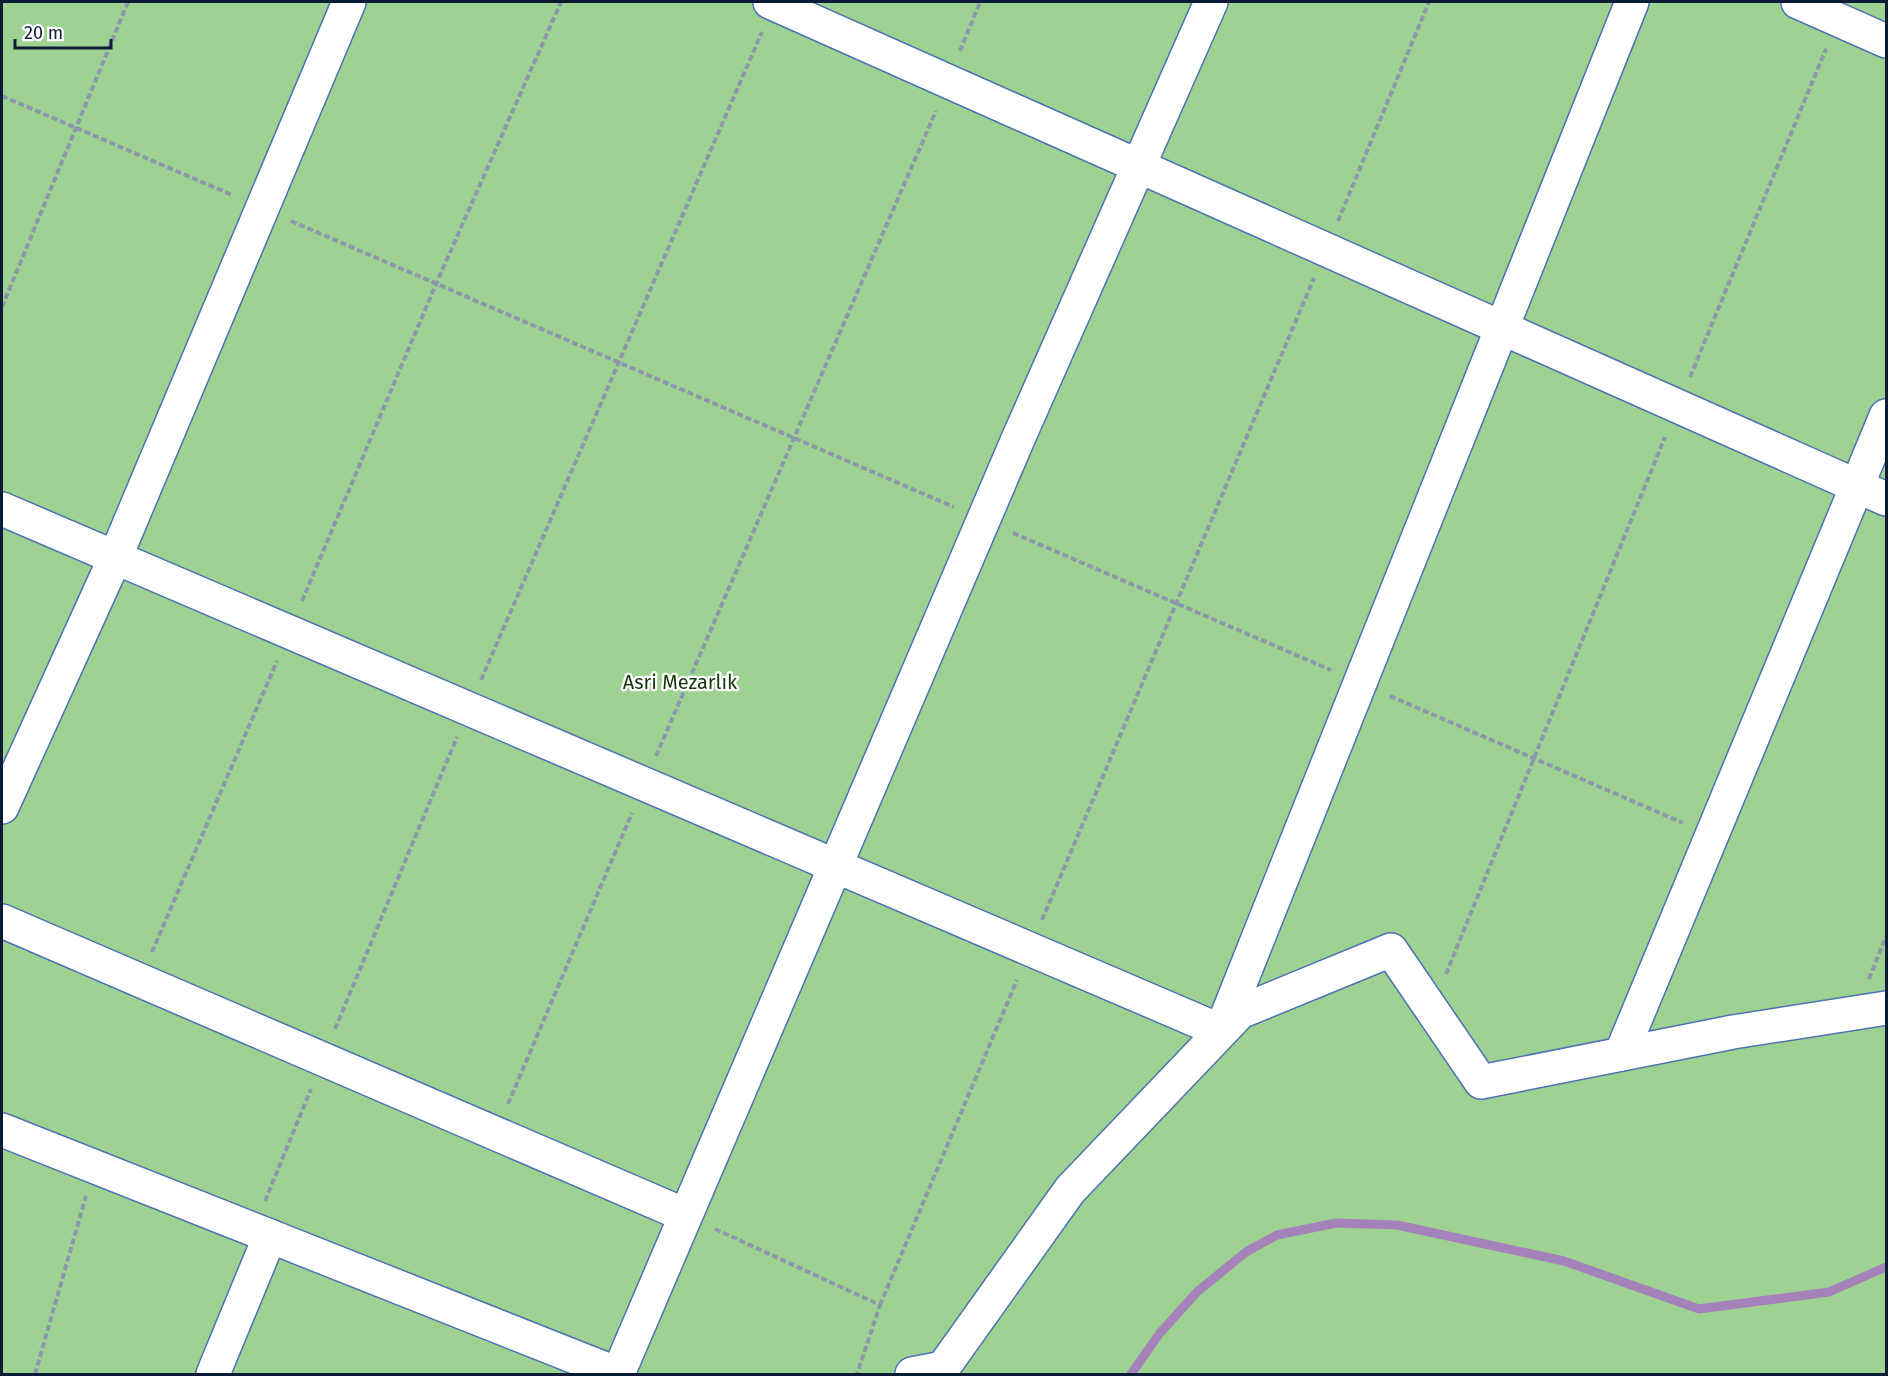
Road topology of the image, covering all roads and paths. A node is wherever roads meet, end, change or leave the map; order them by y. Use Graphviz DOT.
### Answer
graph roads {
  1 [pos="128,2"];
  2 [pos="349,2"];
  3 [pos="561,2"];
  4 [pos="773,2"];
  5 [pos="980,2"];
  6 [pos="1211,2"];
  7 [pos="1429,2"];
  8 [pos="1632,2"];
  9 [pos="1798,2"];
  10 [pos="1838,20"];
  11 [pos="1887,41"];
  12 [pos="949,80"];
  13 [pos="2,96"];
  14 [pos="74,127"];
  15 [pos="1139,164"];
  16 [pos="262,208"];
  17 [pos="1327,248"];
  18 [pos="436,284"];
  19 [pos="2,307"];
  20 [pos="1502,327"];
  21 [pos="618,362"];
  22 [pos="1678,405"];
  23 [pos="1887,416"];
  24 [pos="796,439"];
  25 [pos="1857,485"];
  26 [pos="1887,499"];
  27 [pos="2,509"];
  28 [pos="983,520"];
  29 [pos="115,558"];
  30 [pos="1174,603"];
  31 [pos="289,632"];
  32 [pos="1360,683"];
  33 [pos="469,709"];
  34 [pos="1533,757"];
  35 [pos="644,784"];
  36 [pos="2,807"];
  37 [pos="1712,835"];
  38 [pos="835,866"];
  39 [pos="2,921"];
  40 [pos="1030,949"];
  41 [pos="139,981"];
  42 [pos="1887,1008"];
  43 [pos="1432,1010"];
  44 [pos="1221,1031"];
  45 [pos="1621,1054"];
  46 [pos="323,1059"];
  47 [pos="2,1130"];
  48 [pos="495,1133"];
  49 [pos="95,1167"];
  50 [pos="686,1215"];
  51 [pos="262,1233"];
  52 [pos="880,1305"];
  53 [pos="35,1374"];
  54 [pos="213,1374"];
  55 [pos="621,1374"];
  56 [pos="857,1374"];
  57 [pos="912,1374"];
  1 -- 14 [label="path"];
  2 -- 16 [label="street"];
  3 -- 18 [label="path"];
  4 -- 12 [label="street"];
  4 -- 21 [label="path"];
  5 -- 12 [label="path"];
  6 -- 15 [label="street"];
  7 -- 17 [label="path"];
  8 -- 20 [label="street"];
  9 -- 10 [label="street"];
  10 -- 11 [label="street"];
  10 -- 22 [label="path"];
  12 -- 15 [label="street"];
  12 -- 24 [label="path"];
  13 -- 14 [label="path"];
  14 -- 16 [label="path"];
  14 -- 19 [label="path"];
  15 -- 17 [label="street"];
  15 -- 28 [label="street"];
  16 -- 18 [label="path"];
  16 -- 29 [label="street"];
  17 -- 20 [label="street"];
  17 -- 30 [label="path"];
  18 -- 21 [label="path"];
  18 -- 31 [label="path"];
  20 -- 22 [label="street"];
  20 -- 32 [label="street"];
  21 -- 24 [label="path"];
  21 -- 33 [label="path"];
  22 -- 25 [label="street"];
  22 -- 34 [label="path"];
  23 -- 25 [label="street"];
  24 -- 28 [label="path"];
  24 -- 35 [label="path"];
  25 -- 26 [label="street"];
  25 -- 37 [label="street"];
  27 -- 29 [label="street"];
  28 -- 30 [label="path"];
  28 -- 38 [label="street"];
  29 -- 31 [label="street"];
  29 -- 36 [label="street"];
  30 -- 32 [label="path"];
  30 -- 40 [label="path"];
  31 -- 33 [label="street"];
  31 -- 41 [label="path"];
  32 -- 34 [label="path"];
  32 -- 44 [label="street"];
  33 -- 35 [label="street"];
  33 -- 46 [label="path"];
  34 -- 37 [label="path"];
  34 -- 43 [label="path"];
  35 -- 38 [label="street"];
  35 -- 48 [label="path"];
  37 -- 45 [label="street"];
  38 -- 40 [label="street"];
  38 -- 50 [label="street"];
  39 -- 41 [label="street"];
  40 -- 44 [label="street"];
  40 -- 52 [label="path"];
  41 -- 46 [label="street"];
  42 -- 45 [label="street"];
  43 -- 44 [label="street"];
  43 -- 45 [label="street"];
  44 -- 57 [label="street"];
  46 -- 48 [label="street"];
  46 -- 51 [label="path"];
  47 -- 49 [label="street"];
  48 -- 50 [label="street"];
  49 -- 51 [label="street"];
  49 -- 53 [label="path"];
  50 -- 52 [label="path"];
  50 -- 55 [label="street"];
  51 -- 54 [label="street"];
  51 -- 55 [label="street"];
  52 -- 56 [label="path"];
}
